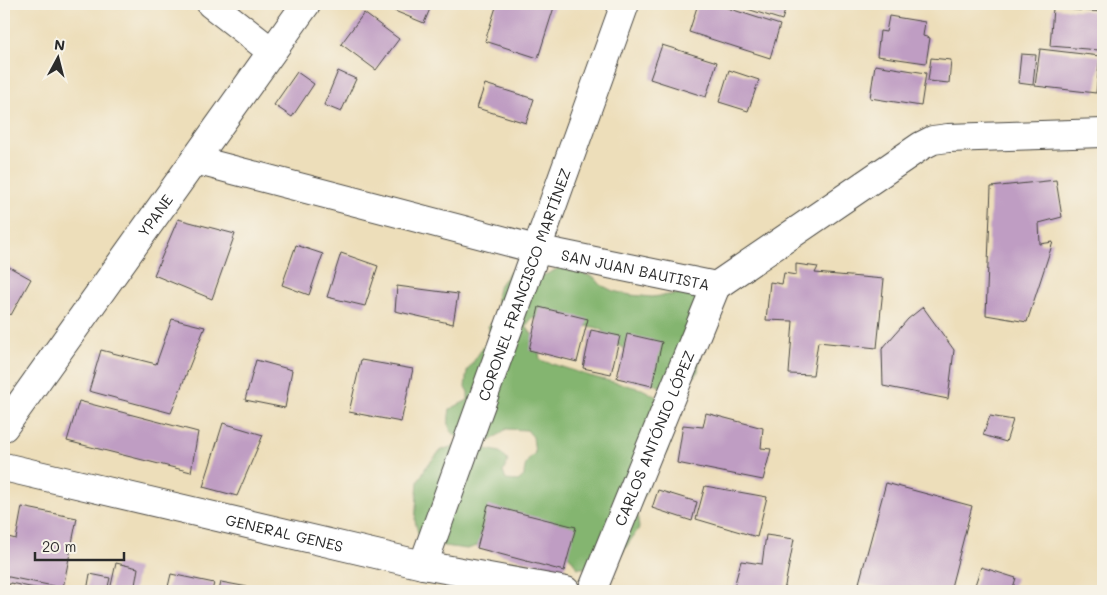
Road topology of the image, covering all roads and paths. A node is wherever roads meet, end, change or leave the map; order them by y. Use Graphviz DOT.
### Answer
graph roads {
  1 [pos="211,4"];
  2 [pos="306,4"];
  3 [pos="625,4"];
  4 [pos="271,51"];
  5 [pos="1103,133"];
  6 [pos="195,160"];
  7 [pos="536,249"];
  8 [pos="716,286"];
  9 [pos="4,427"];
  10 [pos="4,467"];
  11 [pos="423,565"];
  12 [pos="566,591"];
  13 [pos="592,591"];
  1 -- 4 [label="street"];
  2 -- 4 [label="street, YPANE"];
  3 -- 7 [label="street, CORONEL FRANCISCO MARTÍNEZ"];
  4 -- 6 [label="street, YPANE"];
  5 -- 8 [label="street, SAN JUAN BAUTISTA"];
  6 -- 7 [label="street, SAN JUAN BAUTISTA"];
  6 -- 9 [label="street, YPANE"];
  7 -- 8 [label="street, SAN JUAN BAUTISTA"];
  7 -- 11 [label="street, CORONEL FRANCISCO MARTÍNEZ"];
  8 -- 13 [label="street, CARLOS ANTÓNIO LÓPEZ"];
  10 -- 11 [label="street, GENERAL GENES"];
  11 -- 12 [label="street, GENERAL GENES"];
}
